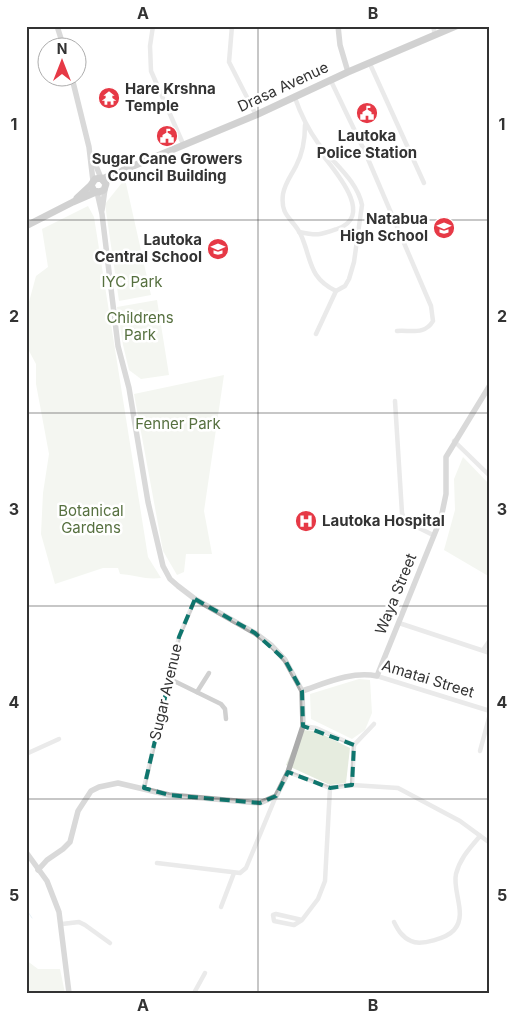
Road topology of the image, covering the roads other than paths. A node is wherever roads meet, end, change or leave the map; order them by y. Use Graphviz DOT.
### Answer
graph roads {
  1 [pos="57,26"];
  2 [pos="153,26"];
  3 [pos="232,26"];
  4 [pos="338,26"];
  5 [pos="433,26"];
  6 [pos="456,26"];
  7 [pos="435,35"];
  8 [pos="61,38"];
  9 [pos="370,64"];
  10 [pos="348,72"];
  11 [pos="332,81"];
  12 [pos="74,88"];
  13 [pos="295,98"];
  14 [pos="256,116"];
  15 [pos="305,124"];
  16 [pos="319,145"];
  17 [pos="89,146"];
  18 [pos="184,146"];
  19 [pos="121,172"];
  20 [pos="102,178"];
  21 [pos="424,182"];
  22 [pos="92,183"];
  23 [pos="105,188"];
  24 [pos="96,192"];
  25 [pos="73,202"];
  26 [pos="102,214"];
  27 [pos="26,226"];
  28 [pos="300,232"];
  29 [pos="336,291"];
  30 [pos="397,332"];
  31 [pos="316,334"];
  32 [pos="490,386"];
  33 [pos="395,401"];
  34 [pos="454,441"];
  35 [pos="490,476"];
  36 [pos="433,535"];
  37 [pos="195,599"];
  38 [pos="399,623"];
  39 [pos="490,640"];
  40 [pos="483,650"];
  41 [pos="490,653"];
  42 [pos="209,673"];
  43 [pos="377,676"];
  44 [pos="168,678"];
  45 [pos="302,691"];
  46 [pos="197,692"];
  47 [pos="490,712"];
  48 [pos="226,719"];
  49 [pos="374,724"];
  50 [pos="303,726"];
  51 [pos="59,739"];
  52 [pos="354,745"];
  53 [pos="480,751"];
  54 [pos="26,754"];
  55 [pos="288,772"];
  56 [pos="352,786"];
  57 [pos="144,788"];
  58 [pos="330,788"];
  59 [pos="276,796"];
  60 [pos="480,836"];
  61 [pos="490,843"];
  62 [pos="26,852"];
  63 [pos="157,864"];
  64 [pos="38,870"];
  65 [pos="234,873"];
  66 [pos="221,907"];
  67 [pos="302,920"];
  68 [pos="394,922"];
  69 [pos="62,924"];
  70 [pos="110,944"];
  71 [pos="205,973"];
  72 [pos="69,993"];
  73 [pos="194,993"];
  1 -- 8 [label="main road"];
  2 -- 18 [label="street"];
  3 -- 14 [label="street"];
  4 -- 10 [label="main road"];
  5 -- 7 [label="street"];
  6 -- 7 [label="highway, Drasa Avenue"];
  7 -- 9 [label="highway, Drasa Avenue"];
  9 -- 10 [label="highway, Drasa Avenue"];
  9 -- 21 [label="street"];
  10 -- 11 [label="highway, Drasa Avenue"];
  11 -- 13 [label="highway, Drasa Avenue"];
  11 -- 30 [label="street"];
  12 -- 17 [label="main road"];
  13 -- 14 [label="highway, Drasa Avenue"];
  13 -- 15 [label="street"];
  14 -- 18 [label="highway, Drasa Avenue"];
  15 -- 16 [label="street"];
  15 -- 28 [label="street"];
  16 -- 28 [label="street"];
  16 -- 29 [label="street"];
  17 -- 20 [label="main road"];
  17 -- 22 [label="main road"];
  18 -- 19 [label="highway, Drasa Avenue"];
  19 -- 20 [label="highway, Drasa Avenue"];
  19 -- 23 [label="highway, Drasa Avenue"];
  20 -- 22 [label="highway"];
  20 -- 23 [label="highway"];
  22 -- 24 [label="highway"];
  22 -- 25 [label="highway"];
  23 -- 24 [label="highway"];
  23 -- 26 [label="main road"];
  24 -- 25 [label="highway"];
  24 -- 26 [label="main road"];
  25 -- 27 [label="highway"];
  26 -- 37 [label="main road"];
  28 -- 29 [label="street"];
  29 -- 31 [label="street"];
  32 -- 34 [label="main road, Waya Street"];
  33 -- 36 [label="street"];
  34 -- 35 [label="street"];
  34 -- 36 [label="main road, Waya Street"];
  36 -- 38 [label="main road, Waya Street"];
  37 -- 44 [label="street, Sugar Avenue"];
  37 -- 45 [label="main road"];
  38 -- 40 [label="street"];
  38 -- 43 [label="main road, Waya Street"];
  39 -- 40 [label="street"];
  40 -- 41 [label="street"];
  42 -- 46 [label="street"];
  43 -- 45 [label="main road, Amatai Street"];
  43 -- 47 [label="street, Amatai Street"];
  44 -- 46 [label="street"];
  44 -- 57 [label="street, Sugar Avenue"];
  45 -- 50 [label="main road"];
  46 -- 48 [label="street"];
  47 -- 53 [label="street"];
  49 -- 52 [label="street"];
  50 -- 52 [label="street"];
  50 -- 55 [label="main road"];
  51 -- 54 [label="street"];
  52 -- 56 [label="street"];
  55 -- 58 [label="street"];
  55 -- 59 [label="main road"];
  56 -- 58 [label="street"];
  56 -- 60 [label="street"];
  57 -- 59 [label="main road"];
  57 -- 64 [label="main road"];
  58 -- 67 [label="street"];
  59 -- 65 [label="street"];
  60 -- 61 [label="street"];
  60 -- 68 [label="street"];
  62 -- 64 [label="main road"];
  63 -- 65 [label="street"];
  64 -- 69 [label="main road"];
  65 -- 66 [label="street"];
  67 -- 67 [label="street"];
  69 -- 70 [label="street"];
  69 -- 72 [label="main road"];
  71 -- 73 [label="street"];
}
